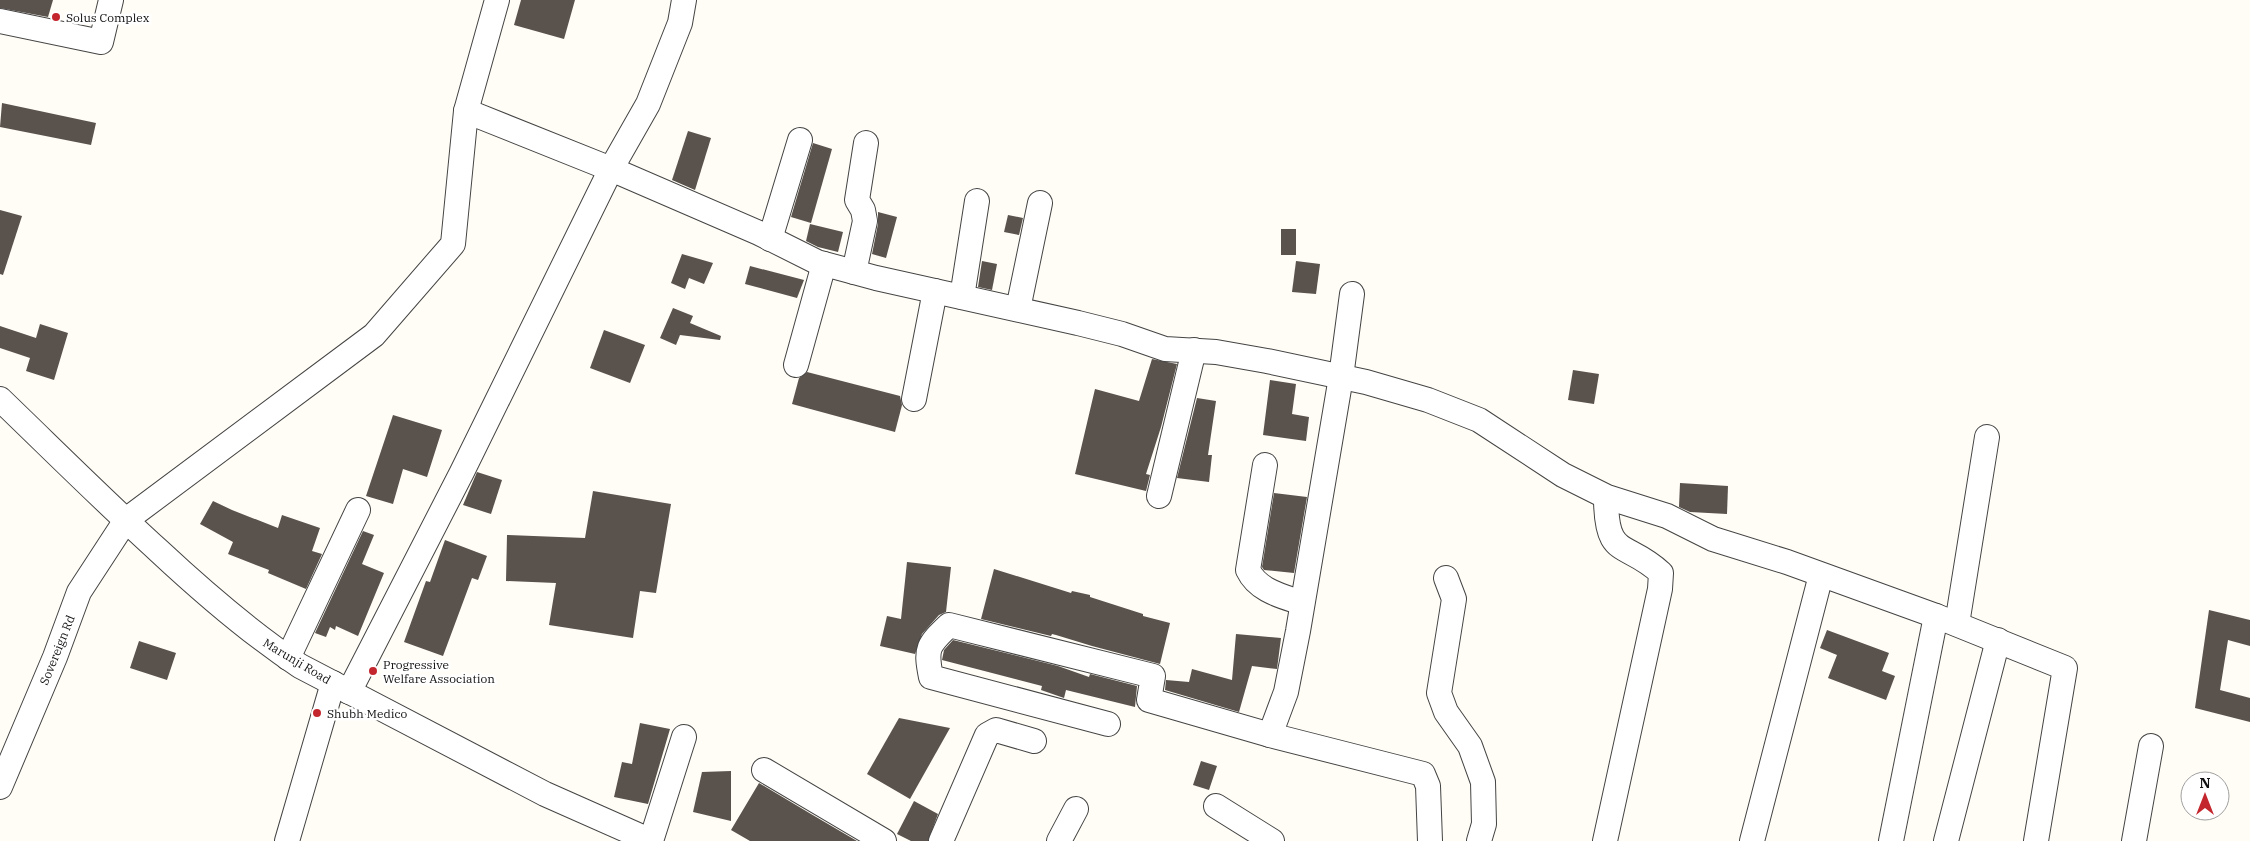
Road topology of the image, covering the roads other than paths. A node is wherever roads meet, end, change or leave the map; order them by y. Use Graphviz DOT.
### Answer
graph roads {
  1 [pos="111,0"];
  2 [pos="497,0"];
  3 [pos="684,0"];
  4 [pos="0,21"];
  5 [pos="466,112"];
  6 [pos="800,140"];
  7 [pos="866,142"];
  8 [pos="610,169"];
  9 [pos="977,201"];
  10 [pos="1040,203"];
  11 [pos="770,239"];
  12 [pos="824,264"];
  13 [pos="854,272"];
  14 [pos="935,291"];
  15 [pos="1352,294"];
  16 [pos="962,297"];
  17 [pos="1018,309"];
  18 [pos="1194,350"];
  19 [pos="796,365"];
  20 [pos="1341,377"];
  21 [pos="0,399"];
  22 [pos="914,400"];
  23 [pos="1987,437"];
  24 [pos="1265,464"];
  25 [pos="1159,496"];
  26 [pos="1606,497"];
  27 [pos="358,510"];
  28 [pos="126,520"];
  29 [pos="1821,574"];
  30 [pos="1446,578"];
  31 [pos="1302,603"];
  32 [pos="1947,620"];
  33 [pos="1998,640"];
  34 [pos="288,658"];
  35 [pos="341,687"];
  36 [pos="1108,724"];
  37 [pos="1270,735"];
  38 [pos="684,737"];
  39 [pos="1034,741"];
  40 [pos="2151,746"];
  41 [pos="764,770"];
  42 [pos="0,787"];
  43 [pos="1216,806"];
  44 [pos="1076,809"];
  45 [pos="287,841"];
  46 [pos="651,841"];
  47 [pos="884,841"];
  48 [pos="941,841"];
  49 [pos="1059,841"];
  50 [pos="1272,841"];
  51 [pos="1430,841"];
  52 [pos="1479,841"];
  53 [pos="1604,841"];
  54 [pos="1752,841"];
  55 [pos="1891,841"];
  56 [pos="1946,841"];
  57 [pos="2036,841"];
  58 [pos="2134,841"];
  1 -- 4 [label="street"];
  2 -- 5 [label="street"];
  3 -- 8 [label="street"];
  5 -- 8 [label="street"];
  5 -- 28 [label="street"];
  6 -- 11 [label="street"];
  7 -- 13 [label="street"];
  8 -- 11 [label="street"];
  8 -- 35 [label="street"];
  9 -- 16 [label="street"];
  10 -- 17 [label="street"];
  11 -- 12 [label="street"];
  12 -- 13 [label="street"];
  12 -- 19 [label="street"];
  13 -- 14 [label="street"];
  14 -- 16 [label="street"];
  14 -- 22 [label="street"];
  15 -- 20 [label="street"];
  16 -- 17 [label="street"];
  17 -- 18 [label="street"];
  18 -- 20 [label="street"];
  18 -- 25 [label="street"];
  20 -- 26 [label="street"];
  20 -- 31 [label="street"];
  21 -- 28 [label="street, Marunji Road"];
  23 -- 32 [label="street"];
  24 -- 31 [label="street"];
  26 -- 29 [label="street"];
  26 -- 53 [label="street"];
  27 -- 34 [label="street"];
  28 -- 34 [label="street, Marunji Road"];
  28 -- 42 [label="street, Sovereign Rd"];
  29 -- 32 [label="street"];
  29 -- 54 [label="street"];
  30 -- 52 [label="street"];
  31 -- 37 [label="street"];
  32 -- 33 [label="street"];
  32 -- 55 [label="street"];
  33 -- 56 [label="street"];
  33 -- 57 [label="street"];
  34 -- 35 [label="street, Marunji Road"];
  35 -- 45 [label="street"];
  35 -- 46 [label="street, Marunji Road"];
  36 -- 37 [label="street"];
  37 -- 51 [label="street"];
  38 -- 46 [label="street"];
  39 -- 48 [label="street"];
  40 -- 58 [label="street"];
  41 -- 47 [label="street"];
  43 -- 50 [label="street"];
  44 -- 49 [label="street"];
}
